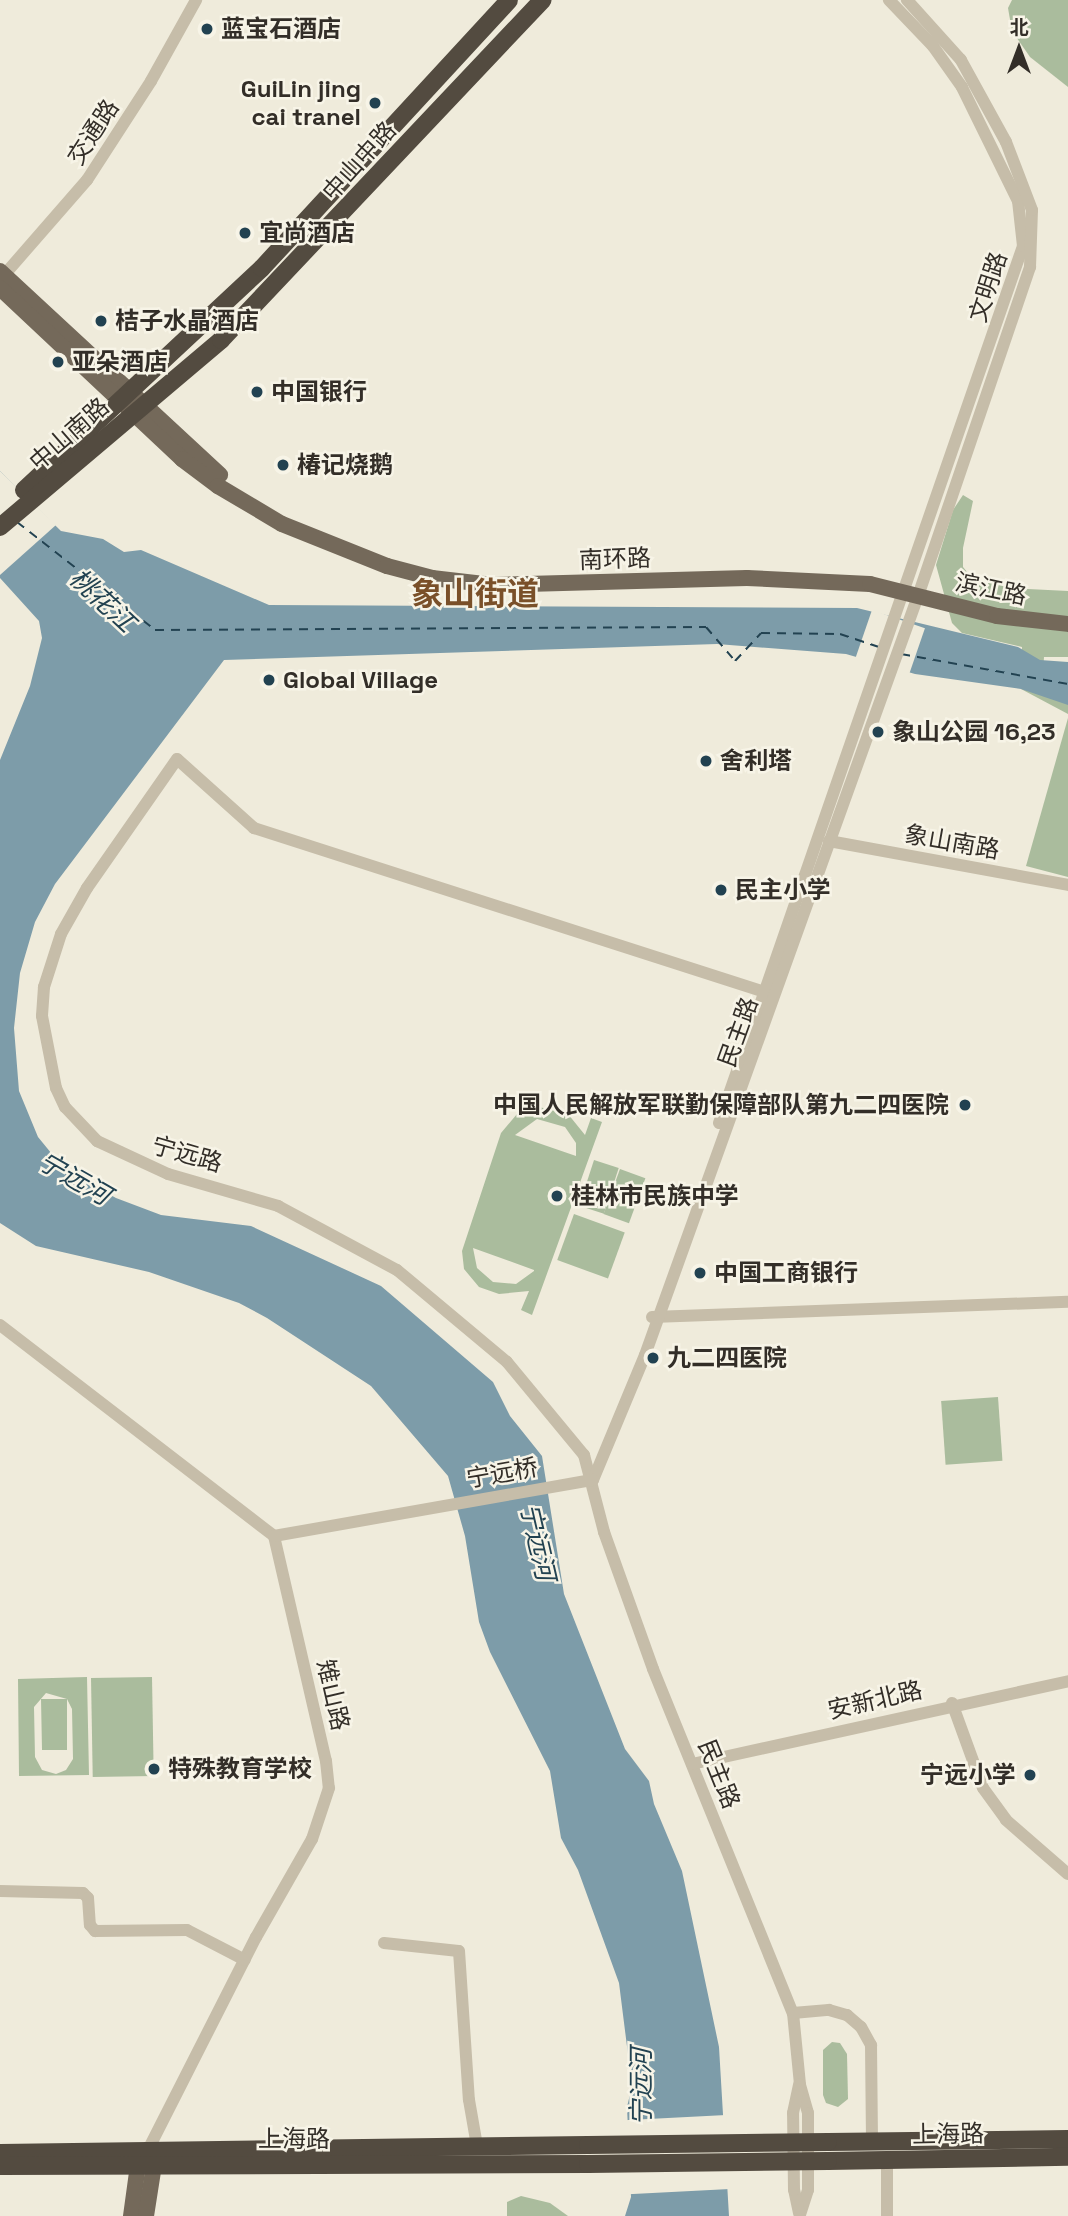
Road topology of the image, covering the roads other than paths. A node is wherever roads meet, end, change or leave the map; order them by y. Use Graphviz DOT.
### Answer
graph roads {
  1 [pos="196,0"];
  2 [pos="509,0"];
  3 [pos="542,0"];
  4 [pos="889,0"];
  5 [pos="907,0"];
  6 [pos="2,278"];
  7 [pos="124,395"];
  8 [pos="138,408"];
  9 [pos="34,489"];
  10 [pos="0,511"];
  11 [pos="0,527"];
  12 [pos="912,594"];
  13 [pos="1068,624"];
  14 [pos="884,673"];
  15 [pos="829,841"];
  16 [pos="1068,885"];
  17 [pos="765,992"];
  18 [pos="1068,1302"];
  19 [pos="655,1316"];
  20 [pos="0,1325"];
  21 [pos="593,1480"];
  22 [pos="274,1536"];
  23 [pos="1068,1681"];
  24 [pos="953,1703"];
  25 [pos="692,1764"];
  26 [pos="1068,1874"];
  27 [pos="0,1891"];
  28 [pos="384,1943"];
  29 [pos="245,1960"];
  30 [pos="793,2012"];
  31 [pos="1068,2139"];
  32 [pos="872,2142"];
  33 [pos="477,2146"];
  34 [pos="0,2154"];
  35 [pos="1068,2157"];
  36 [pos="146,2160"];
  37 [pos="887,2160"];
  38 [pos="0,2166"];
  39 [pos="131,2216"];
  40 [pos="146,2216"];
  41 [pos="800,2216"];
  42 [pos="887,2216"];
  1 -- 6 [label="street, 交通路"];
  2 -- 7 [label="highway, 中山中路"];
  3 -- 8 [label="highway, 中山中路"];
  4 -- 12 [label="street, 文明路"];
  5 -- 12 [label="street, 文明路"];
  6 -- 7 [label="main road, 南环路"];
  7 -- 8 [label="main road, 南环路"];
  7 -- 9 [label="highway, 中山南路"];
  8 -- 9 [label="highway, 中山南路"];
  8 -- 12 [label="main road, 南环路"];
  9 -- 10 [label="highway"];
  9 -- 11 [label="highway"];
  12 -- 13 [label="main road, 滨江路"];
  12 -- 14 [label="street, 文明路"];
  14 -- 15 [label="street, 民主路"];
  14 -- 17 [label="street, 民主路"];
  15 -- 16 [label="street, 象山南路"];
  15 -- 19 [label="street, 民主路"];
  17 -- 19 [label="street, 民主路"];
  17 -- 21 [label="street, 宁远路"];
  18 -- 19 [label="street"];
  19 -- 21 [label="street, 民主路"];
  20 -- 22 [label="street"];
  21 -- 22 [label="street, 宁远桥"];
  21 -- 25 [label="street, 民主路"];
  22 -- 29 [label="street, 雉山路"];
  23 -- 24 [label="street, 安新北路"];
  24 -- 25 [label="street, 安新北路"];
  24 -- 26 [label="street"];
  25 -- 30 [label="street, 民主路"];
  27 -- 29 [label="street"];
  28 -- 33 [label="street"];
  29 -- 36 [label="street, 雉山路"];
  30 -- 32 [label="street"];
  30 -- 41 [label="street, 民主路"];
  31 -- 32 [label="highway, 上海路"];
  32 -- 33 [label="highway, 上海路, bridge"];
  33 -- 36 [label="highway, 上海路"];
  34 -- 36 [label="highway, 上海路"];
  35 -- 37 [label="highway, 上海路"];
  36 -- 37 [label="highway, 上海路, bridge"];
  36 -- 38 [label="highway, 上海路"];
  36 -- 39 [label="main road"];
  36 -- 40 [label="main road"];
  37 -- 42 [label="street"];
}
